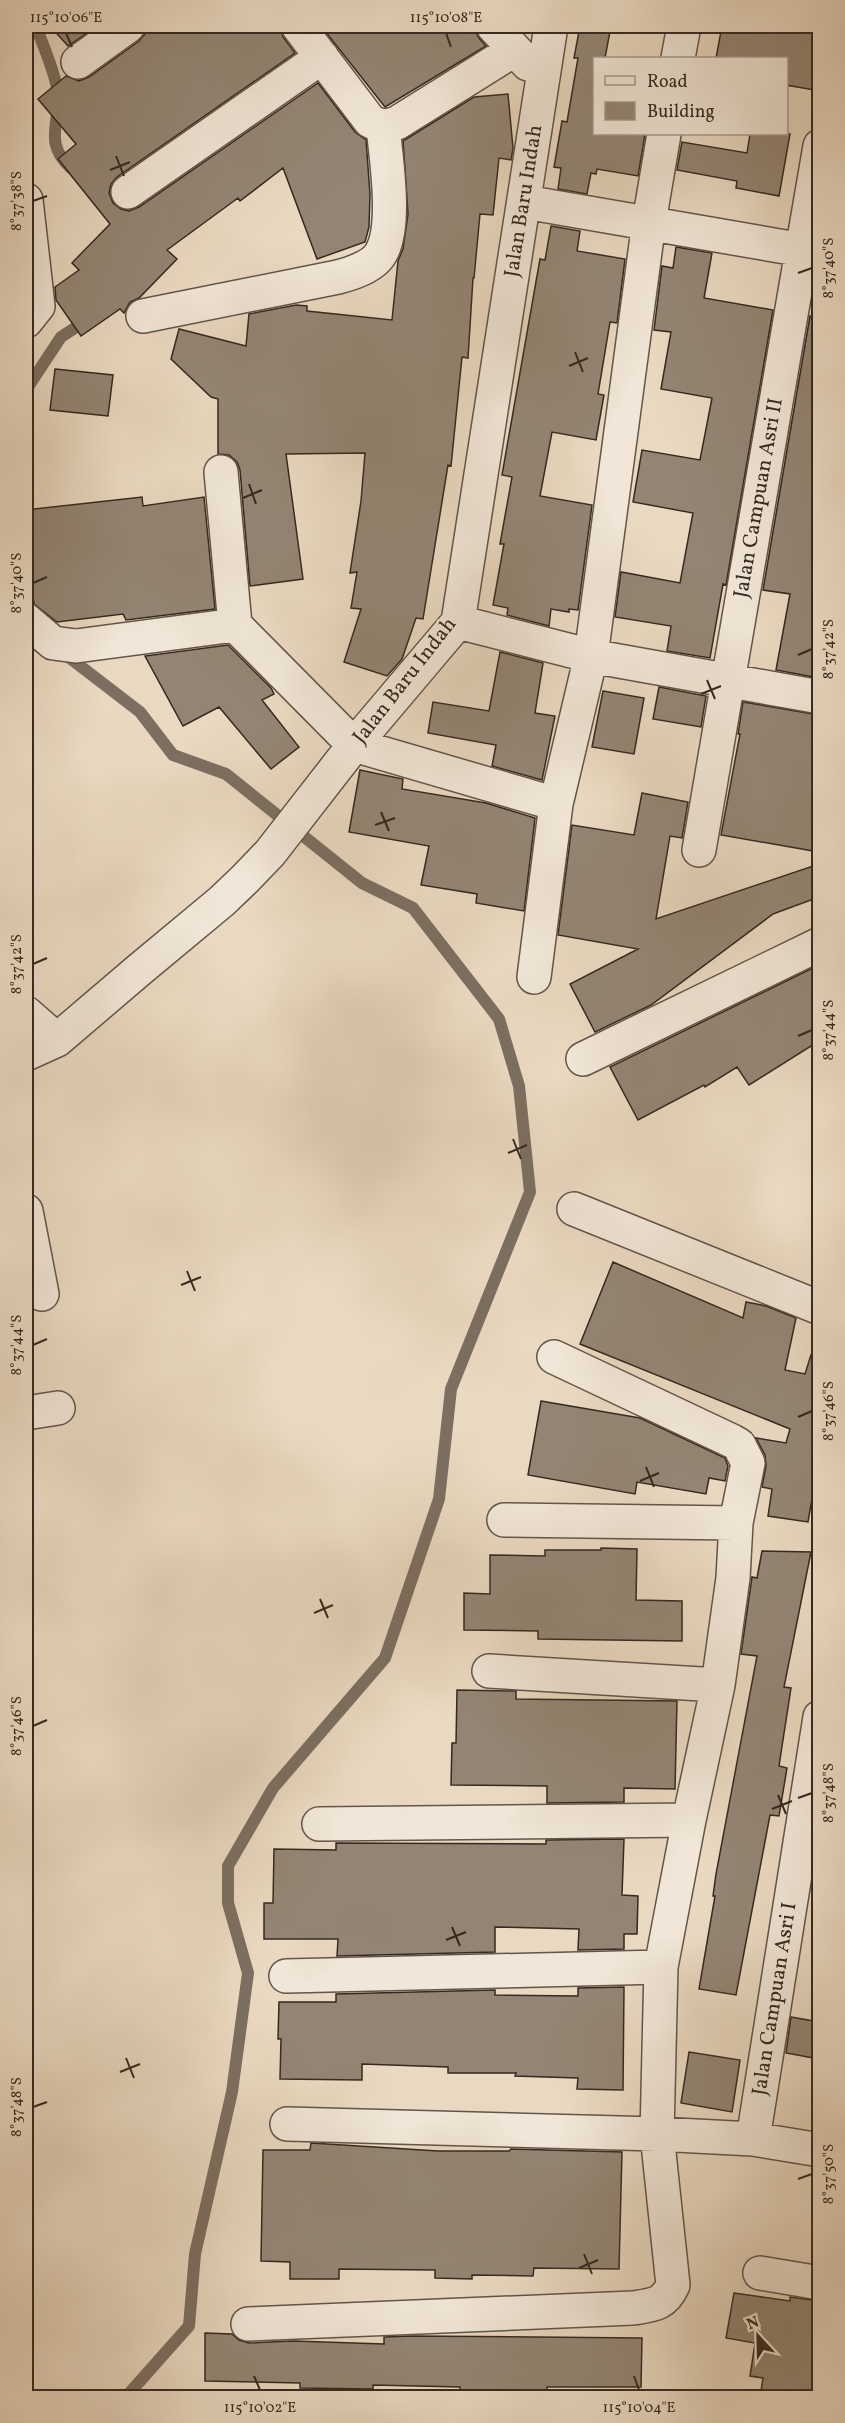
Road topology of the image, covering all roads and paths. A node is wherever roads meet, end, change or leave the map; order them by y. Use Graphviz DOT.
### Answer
graph roads {
  1 [pos="128,26"];
  2 [pos="298,26"];
  3 [pos="493,26"];
  4 [pos="551,26"];
  5 [pos="684,26"];
  6 [pos="513,50"];
  7 [pos="322,57"];
  8 [pos="678,57"];
  9 [pos="78,62"];
  10 [pos="543,78"];
  11 [pos="383,127"];
  12 [pos="664,135"];
  13 [pos="819,146"];
  14 [pos="128,192"];
  15 [pos="26,200"];
  16 [pos="525,202"];
  17 [pos="648,222"];
  18 [pos="811,252"];
  19 [pos="143,316"];
  20 [pos="26,321"];
  21 [pos="221,472"];
  22 [pos="26,620"];
  23 [pos="458,622"];
  24 [pos="235,625"];
  25 [pos="591,656"];
  26 [pos="728,679"];
  27 [pos="819,698"];
  28 [pos="354,745"];
  29 [pos="556,804"];
  30 [pos="699,850"];
  31 [pos="819,944"];
  32 [pos="534,977"];
  33 [pos="26,1013"];
  34 [pos="57,1040"];
  35 [pos="26,1054"];
  36 [pos="583,1059"];
  37 [pos="574,1209"];
  38 [pos="26,1211"];
  39 [pos="42,1294"];
  40 [pos="819,1308"];
  41 [pos="554,1357"];
  42 [pos="58,1408"];
  43 [pos="26,1413"];
  44 [pos="504,1520"];
  45 [pos="736,1523"];
  46 [pos="489,1671"];
  47 [pos="718,1685"];
  48 [pos="819,1717"];
  49 [pos="689,1820"];
  50 [pos="319,1824"];
  51 [pos="661,1967"];
  52 [pos="286,1976"];
  53 [pos="287,2124"];
  54 [pos="657,2134"];
  55 [pos="753,2139"];
  56 [pos="819,2150"];
  57 [pos="760,2273"];
  58 [pos="819,2283"];
  59 [pos="248,2324"];
  1 -- 9 [label="street"];
  2 -- 7 [label="street"];
  3 -- 6 [label="street"];
  4 -- 10 [label="street, Jalan Baru Indah"];
  5 -- 8 [label="street"];
  6 -- 10 [label="street"];
  6 -- 11 [label="street"];
  7 -- 11 [label="street"];
  7 -- 14 [label="street"];
  10 -- 16 [label="street, Jalan Baru Indah"];
  11 -- 19 [label="street"];
  12 -- 17 [label="street"];
  13 -- 18 [label="street, Jalan Campuan Asri II"];
  15 -- 20 [label="street"];
  16 -- 17 [label="street"];
  16 -- 23 [label="street, Jalan Baru Indah"];
  17 -- 18 [label="street"];
  17 -- 25 [label="street"];
  18 -- 26 [label="street, Jalan Campuan Asri II"];
  21 -- 24 [label="street"];
  22 -- 24 [label="street"];
  23 -- 25 [label="street"];
  23 -- 28 [label="street, Jalan Baru Indah"];
  24 -- 28 [label="street"];
  25 -- 26 [label="street"];
  25 -- 29 [label="street"];
  26 -- 27 [label="street"];
  26 -- 30 [label="street, Jalan Campuan Asri II"];
  28 -- 29 [label="street"];
  28 -- 34 [label="street, Jalan Baru Indah"];
  29 -- 32 [label="street"];
  31 -- 36 [label="street"];
  33 -- 34 [label="street"];
  34 -- 35 [label="street, Jalan Baru Indah"];
  37 -- 40 [label="street"];
  38 -- 39 [label="street"];
  41 -- 45 [label="street"];
  42 -- 43 [label="street"];
  44 -- 45 [label="street"];
  45 -- 47 [label="street"];
  46 -- 47 [label="street"];
  47 -- 49 [label="street"];
  48 -- 55 [label="street, Jalan Campuan Asri I"];
  49 -- 50 [label="street"];
  49 -- 51 [label="street"];
  51 -- 52 [label="street"];
  51 -- 54 [label="street"];
  53 -- 54 [label="street"];
  54 -- 55 [label="street"];
  54 -- 59 [label="street"];
  55 -- 56 [label="street"];
  57 -- 58 [label="street"];
}
